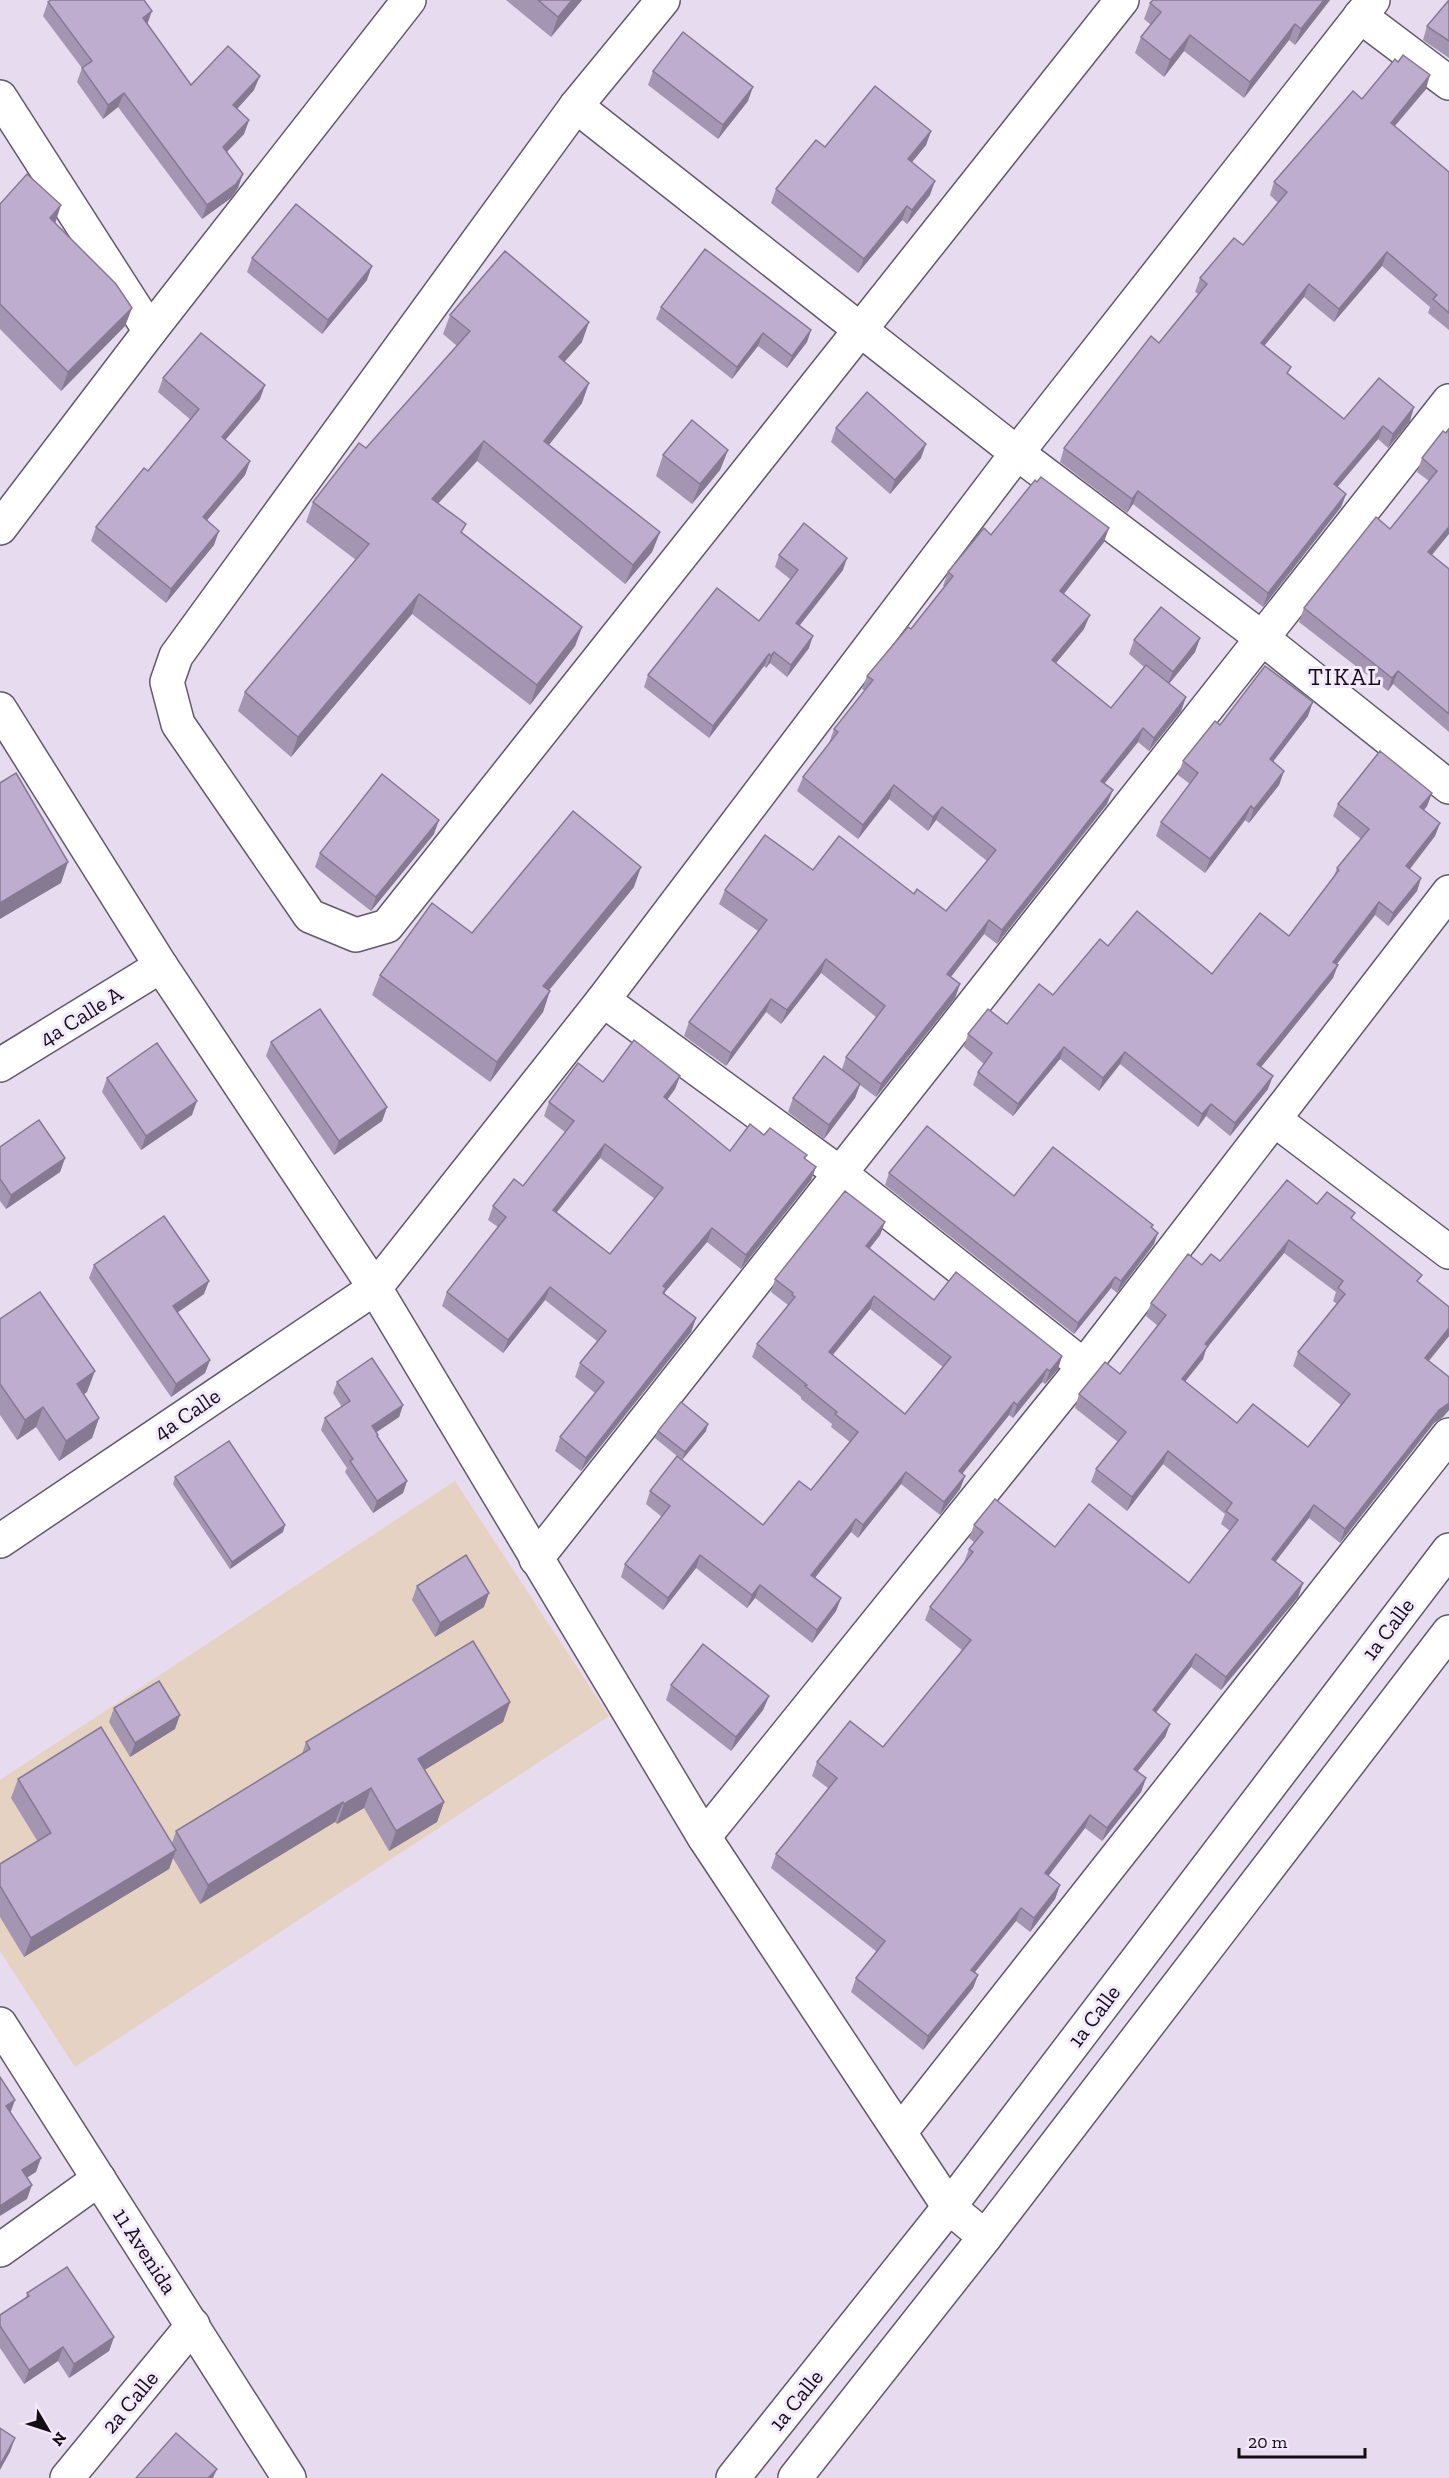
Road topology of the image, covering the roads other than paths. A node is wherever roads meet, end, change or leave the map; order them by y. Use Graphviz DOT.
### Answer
graph roads {
  1 [pos="409,0"];
  2 [pos="663,0"];
  3 [pos="1122,0"];
  4 [pos="1366,8"];
  5 [pos="1449,82"];
  6 [pos="0,97"];
  7 [pos="576,106"];
  8 [pos="150,331"];
  9 [pos="860,331"];
  10 [pos="1449,401"];
  11 [pos="1017,453"];
  12 [pos="0,528"];
  13 [pos="1262,638"];
  14 [pos="0,710"];
  15 [pos="1449,787"];
  16 [pos="1449,892"];
  17 [pos="161,966"];
  18 [pos="603,999"];
  19 [pos="0,1065"];
  20 [pos="1275,1120"];
  21 [pos="841,1174"];
  22 [pos="1449,1252"];
  23 [pos="375,1288"];
  24 [pos="1084,1366"];
  25 [pos="1449,1435"];
  26 [pos="0,1541"];
  27 [pos="1449,1550"];
  28 [pos="536,1559"];
  29 [pos="1449,1632"];
  30 [pos="704,1837"];
  31 [pos="0,2024"];
  32 [pos="901,2132"];
  33 [pos="99,2179"];
  34 [pos="949,2207"];
  35 [pos="985,2237"];
  36 [pos="0,2250"];
  37 [pos="193,2325"];
  38 [pos="67,2478"];
  39 [pos="289,2478"];
  40 [pos="733,2478"];
  41 [pos="795,2478"];
  1 -- 8 [label="street"];
  2 -- 7 [label="street"];
  3 -- 9 [label="street"];
  4 -- 5 [label="street"];
  4 -- 11 [label="street, 4a Calle"];
  6 -- 8 [label="street"];
  7 -- 9 [label="street"];
  7 -- 9 [label="street"];
  8 -- 12 [label="street"];
  9 -- 11 [label="street"];
  10 -- 13 [label="street"];
  11 -- 13 [label="street"];
  11 -- 18 [label="street, 4a Calle"];
  13 -- 15 [label="street"];
  13 -- 21 [label="street"];
  14 -- 17 [label="street"];
  16 -- 20 [label="street"];
  17 -- 19 [label="street, 4a Calle A"];
  17 -- 23 [label="street"];
  18 -- 21 [label="street"];
  18 -- 23 [label="street, 4a Calle"];
  20 -- 22 [label="street"];
  20 -- 24 [label="street"];
  21 -- 24 [label="street"];
  21 -- 28 [label="street"];
  23 -- 26 [label="street, 4a Calle"];
  23 -- 28 [label="street"];
  24 -- 30 [label="street"];
  25 -- 32 [label="street"];
  27 -- 34 [label="street, 1a Calle"];
  28 -- 30 [label="street"];
  29 -- 35 [label="street, 1a Calle"];
  30 -- 32 [label="street"];
  31 -- 33 [label="street, 11 Avenida"];
  32 -- 34 [label="street"];
  33 -- 36 [label="street"];
  33 -- 37 [label="street, 11 Avenida"];
  34 -- 35 [label="street"];
  34 -- 40 [label="street, 1a Calle"];
  35 -- 41 [label="street, 1a Calle"];
  37 -- 38 [label="street, 2a Calle"];
  37 -- 39 [label="street, 11 Avenida"];
}
